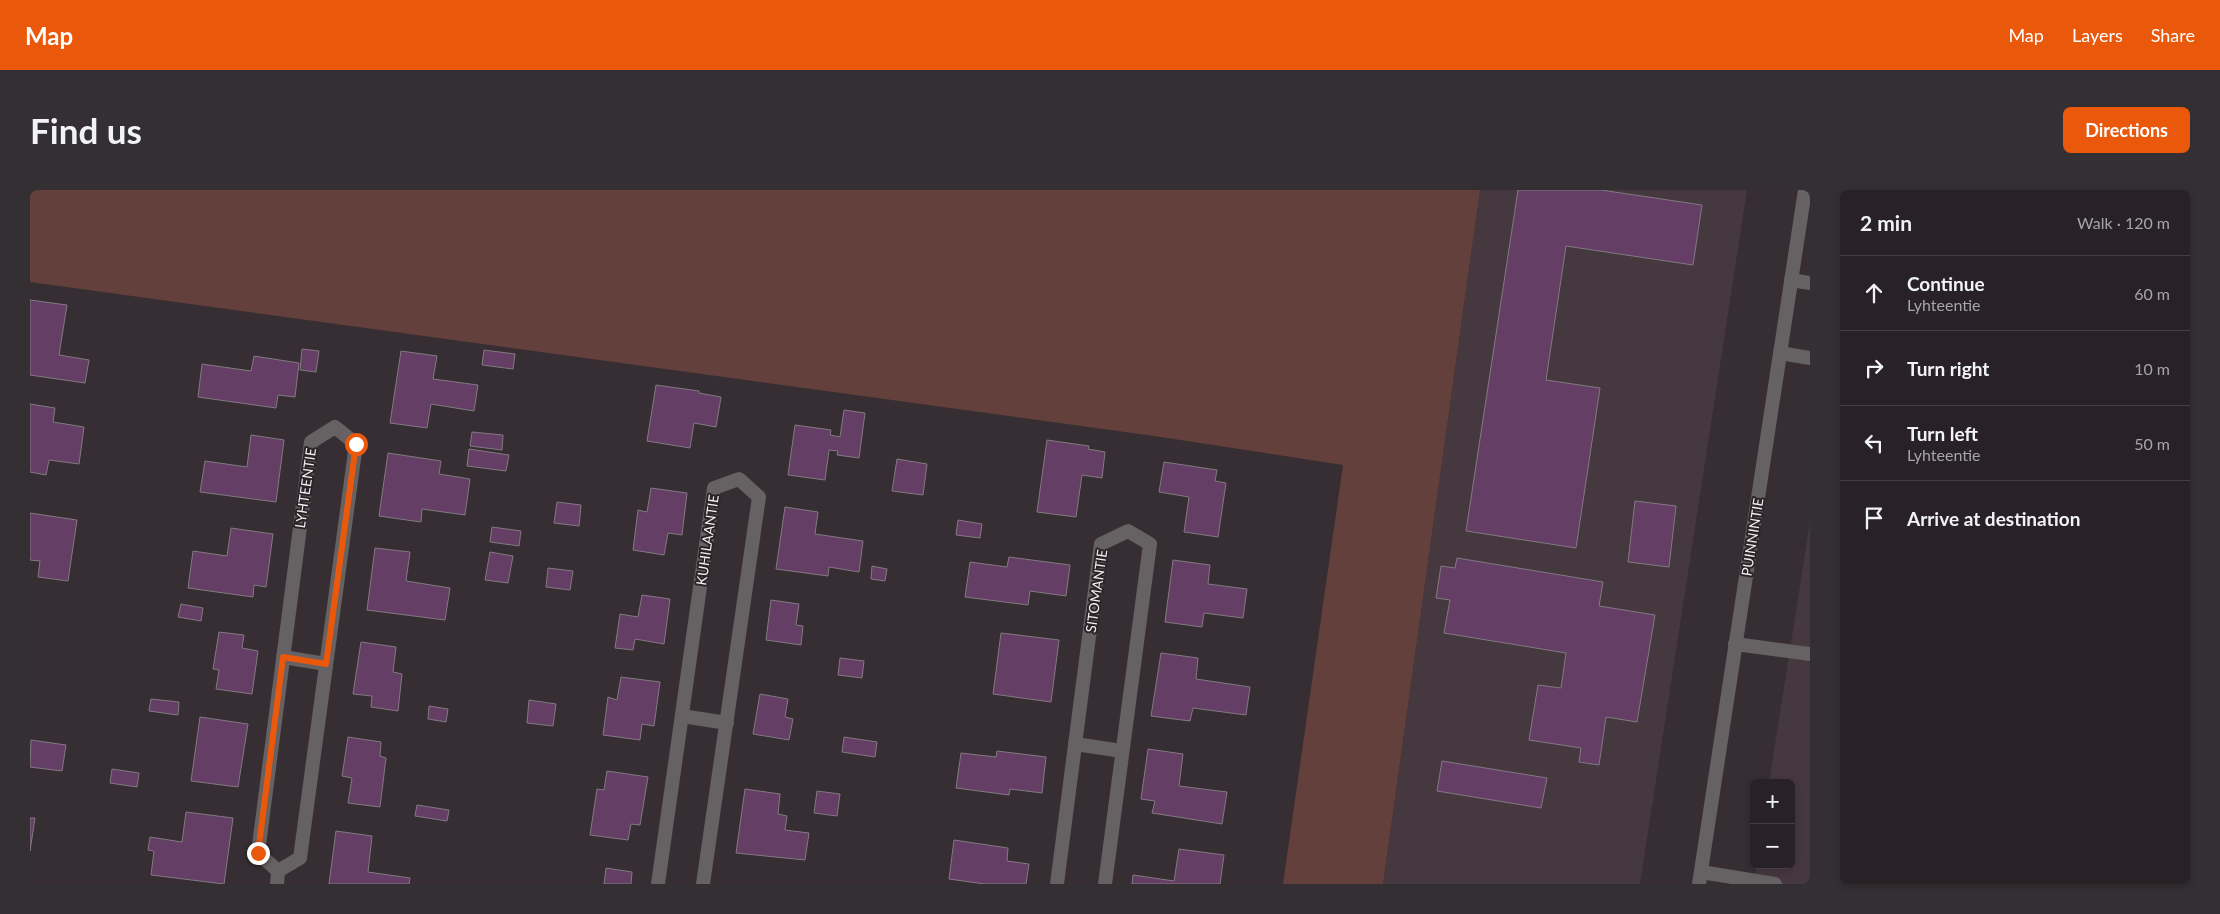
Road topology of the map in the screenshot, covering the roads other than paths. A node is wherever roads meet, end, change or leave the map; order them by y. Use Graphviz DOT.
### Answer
graph roads {
  1 [pos="1805,190"];
  2 [pos="1791,280"];
  3 [pos="1810,283"];
  4 [pos="1780,353"];
  5 [pos="1810,358"];
  6 [pos="1735,644"];
  7 [pos="1810,654"];
  8 [pos="283,657"];
  9 [pos="326,664"];
  10 [pos="682,716"];
  11 [pos="727,722"];
  12 [pos="1075,744"];
  13 [pos="1122,751"];
  14 [pos="278,878"];
  15 [pos="1700,878"];
  16 [pos="658,884"];
  17 [pos="703,884"];
  18 [pos="1057,884"];
  19 [pos="1105,884"];
  20 [pos="1776,884"];
  1 -- 2 [label="street, PUINNINTIE"];
  2 -- 3 [label="street"];
  2 -- 4 [label="street, PUINNINTIE"];
  4 -- 5 [label="street"];
  4 -- 6 [label="street, PUINNINTIE"];
  6 -- 7 [label="street"];
  6 -- 15 [label="street, PUINNINTIE"];
  8 -- 9 [label="street"];
  8 -- 9 [label="street, LYHTEENTIE"];
  8 -- 14 [label="street, LYHTEENTIE"];
  9 -- 14 [label="street, LYHTEENTIE"];
  10 -- 11 [label="street"];
  10 -- 11 [label="street, KUHILAANTIE"];
  10 -- 16 [label="street, KUHILAANTIE"];
  11 -- 17 [label="street, KUHILAANTIE"];
  12 -- 13 [label="street"];
  12 -- 13 [label="street, SITOMANTIE"];
  12 -- 18 [label="street, SITOMANTIE"];
  13 -- 19 [label="street, SITOMANTIE"];
  15 -- 20 [label="street"];
}
